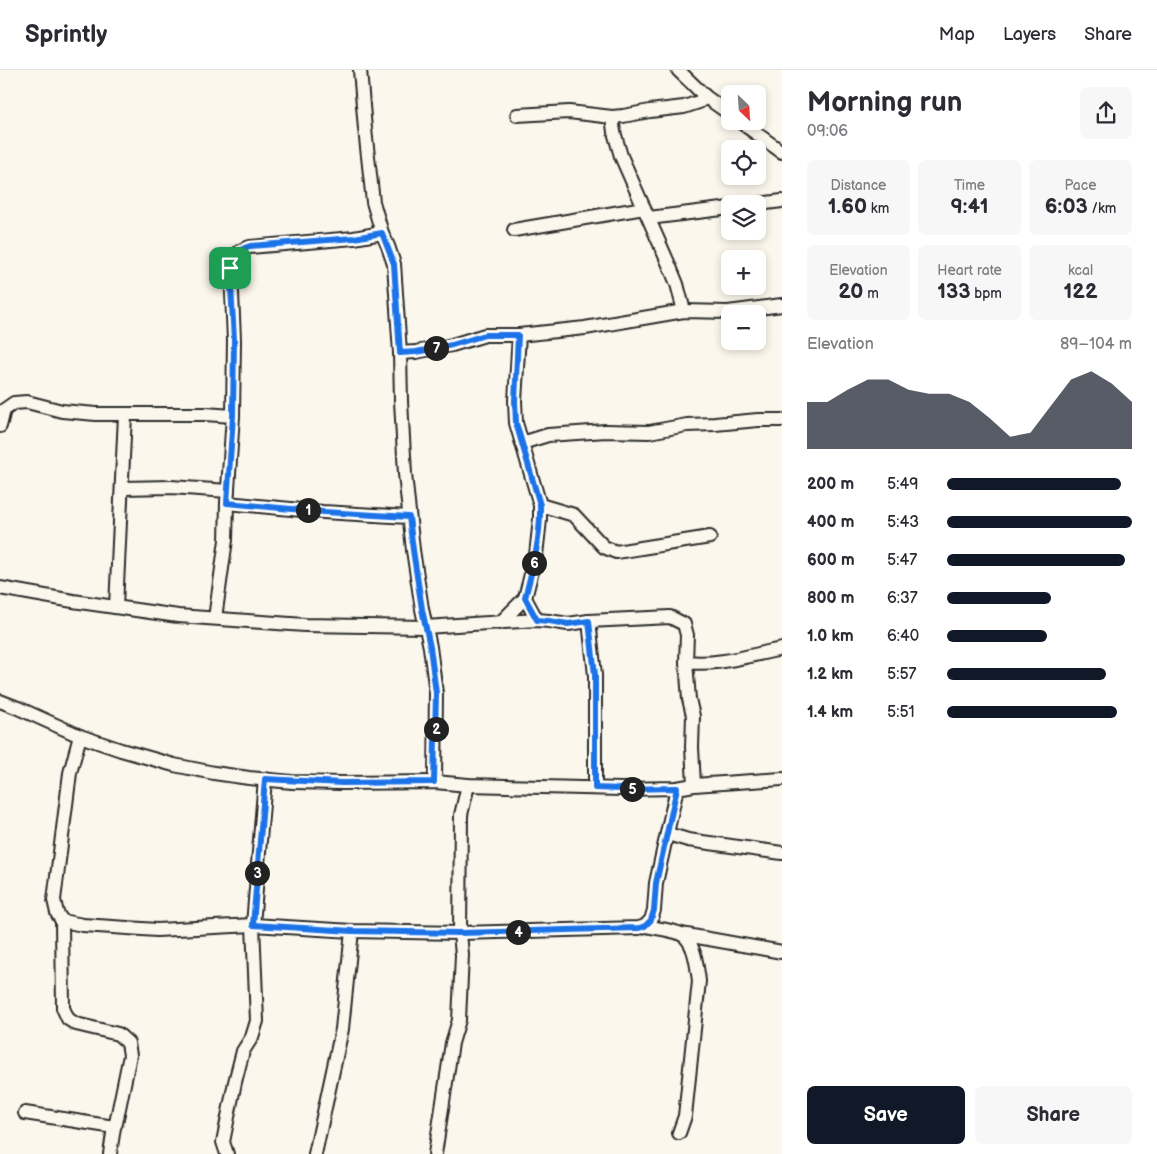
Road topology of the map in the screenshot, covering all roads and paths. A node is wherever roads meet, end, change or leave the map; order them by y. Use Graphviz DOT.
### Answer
graph roads {
  1 [pos="360,70"];
  2 [pos="678,70"];
  3 [pos="706,97"];
  4 [pos="721,108"];
  5 [pos="517,115"];
  6 [pos="612,117"];
  7 [pos="751,130"];
  8 [pos="782,152"];
  9 [pos="782,201"];
  10 [pos="766,203"];
  11 [pos="721,209"];
  12 [pos="646,213"];
  13 [pos="514,230"];
  14 [pos="382,233"];
  15 [pos="782,305"];
  16 [pos="684,311"];
  17 [pos="518,335"];
  18 [pos="400,353"];
  19 [pos="125,415"];
  20 [pos="233,416"];
  21 [pos="782,420"];
  22 [pos="0,426"];
  23 [pos="522,442"];
  24 [pos="122,488"];
  25 [pos="227,497"];
  26 [pos="540,505"];
  27 [pos="409,517"];
  28 [pos="710,537"];
  29 [pos="0,588"];
  30 [pos="525,598"];
  31 [pos="116,607"];
  32 [pos="215,618"];
  33 [pos="537,620"];
  34 [pos="589,621"];
  35 [pos="500,623"];
  36 [pos="425,627"];
  37 [pos="782,649"];
  38 [pos="686,662"];
  39 [pos="0,701"];
  40 [pos="80,736"];
  41 [pos="265,779"];
  42 [pos="782,779"];
  43 [pos="434,782"];
  44 [pos="468,785"];
  45 [pos="694,786"];
  46 [pos="595,788"];
  47 [pos="677,788"];
  48 [pos="668,834"];
  49 [pos="782,853"];
  50 [pos="62,921"];
  51 [pos="253,925"];
  52 [pos="645,926"];
  53 [pos="352,931"];
  54 [pos="460,933"];
  55 [pos="682,934"];
  56 [pos="782,952"];
  57 [pos="25,1113"];
  58 [pos="114,1127"];
  59 [pos="679,1134"];
  60 [pos="110,1154"];
  61 [pos="227,1154"];
  62 [pos="315,1154"];
  63 [pos="435,1154"];
  1 -- 14 [label="street"];
  2 -- 3 [label="street"];
  3 -- 4 [label="street"];
  3 -- 6 [label="street"];
  5 -- 6 [label="street"];
  6 -- 12 [label="street"];
  7 -- 8 [label="street"];
  9 -- 10 [label="street"];
  11 -- 12 [label="street"];
  12 -- 13 [label="street"];
  12 -- 16 [label="street"];
  14 -- 18 [label="street"];
  14 -- 20 [label="street"];
  15 -- 16 [label="street"];
  16 -- 17 [label="street"];
  17 -- 18 [label="street"];
  17 -- 23 [label="street"];
  18 -- 27 [label="street"];
  19 -- 20 [label="street"];
  19 -- 22 [label="street"];
  19 -- 24 [label="street"];
  20 -- 25 [label="street"];
  21 -- 23 [label="street"];
  23 -- 26 [label="street"];
  24 -- 25 [label="street"];
  24 -- 31 [label="street"];
  25 -- 27 [label="street"];
  25 -- 32 [label="street"];
  26 -- 28 [label="street"];
  26 -- 30 [label="street"];
  27 -- 36 [label="street"];
  29 -- 31 [label="street"];
  30 -- 33 [label="street"];
  30 -- 35 [label="street"];
  31 -- 32 [label="street"];
  32 -- 36 [label="street"];
  33 -- 34 [label="street"];
  33 -- 35 [label="street"];
  34 -- 38 [label="street"];
  34 -- 46 [label="street"];
  35 -- 36 [label="street"];
  36 -- 43 [label="street"];
  37 -- 38 [label="street"];
  38 -- 45 [label="street"];
  39 -- 40 [label="street"];
  40 -- 41 [label="street"];
  40 -- 50 [label="street"];
  41 -- 43 [label="street"];
  41 -- 51 [label="street"];
  42 -- 45 [label="street"];
  43 -- 44 [label="street"];
  44 -- 46 [label="street"];
  44 -- 54 [label="street"];
  45 -- 47 [label="street"];
  46 -- 47 [label="street"];
  47 -- 48 [label="street"];
  48 -- 49 [label="street"];
  48 -- 52 [label="street"];
  50 -- 51 [label="street"];
  50 -- 58 [label="street"];
  51 -- 53 [label="street"];
  51 -- 61 [label="street"];
  52 -- 54 [label="street"];
  52 -- 55 [label="street"];
  53 -- 54 [label="street"];
  53 -- 62 [label="street"];
  54 -- 63 [label="street"];
  55 -- 56 [label="street"];
  55 -- 59 [label="street"];
  57 -- 58 [label="street"];
  58 -- 60 [label="street"];
}
